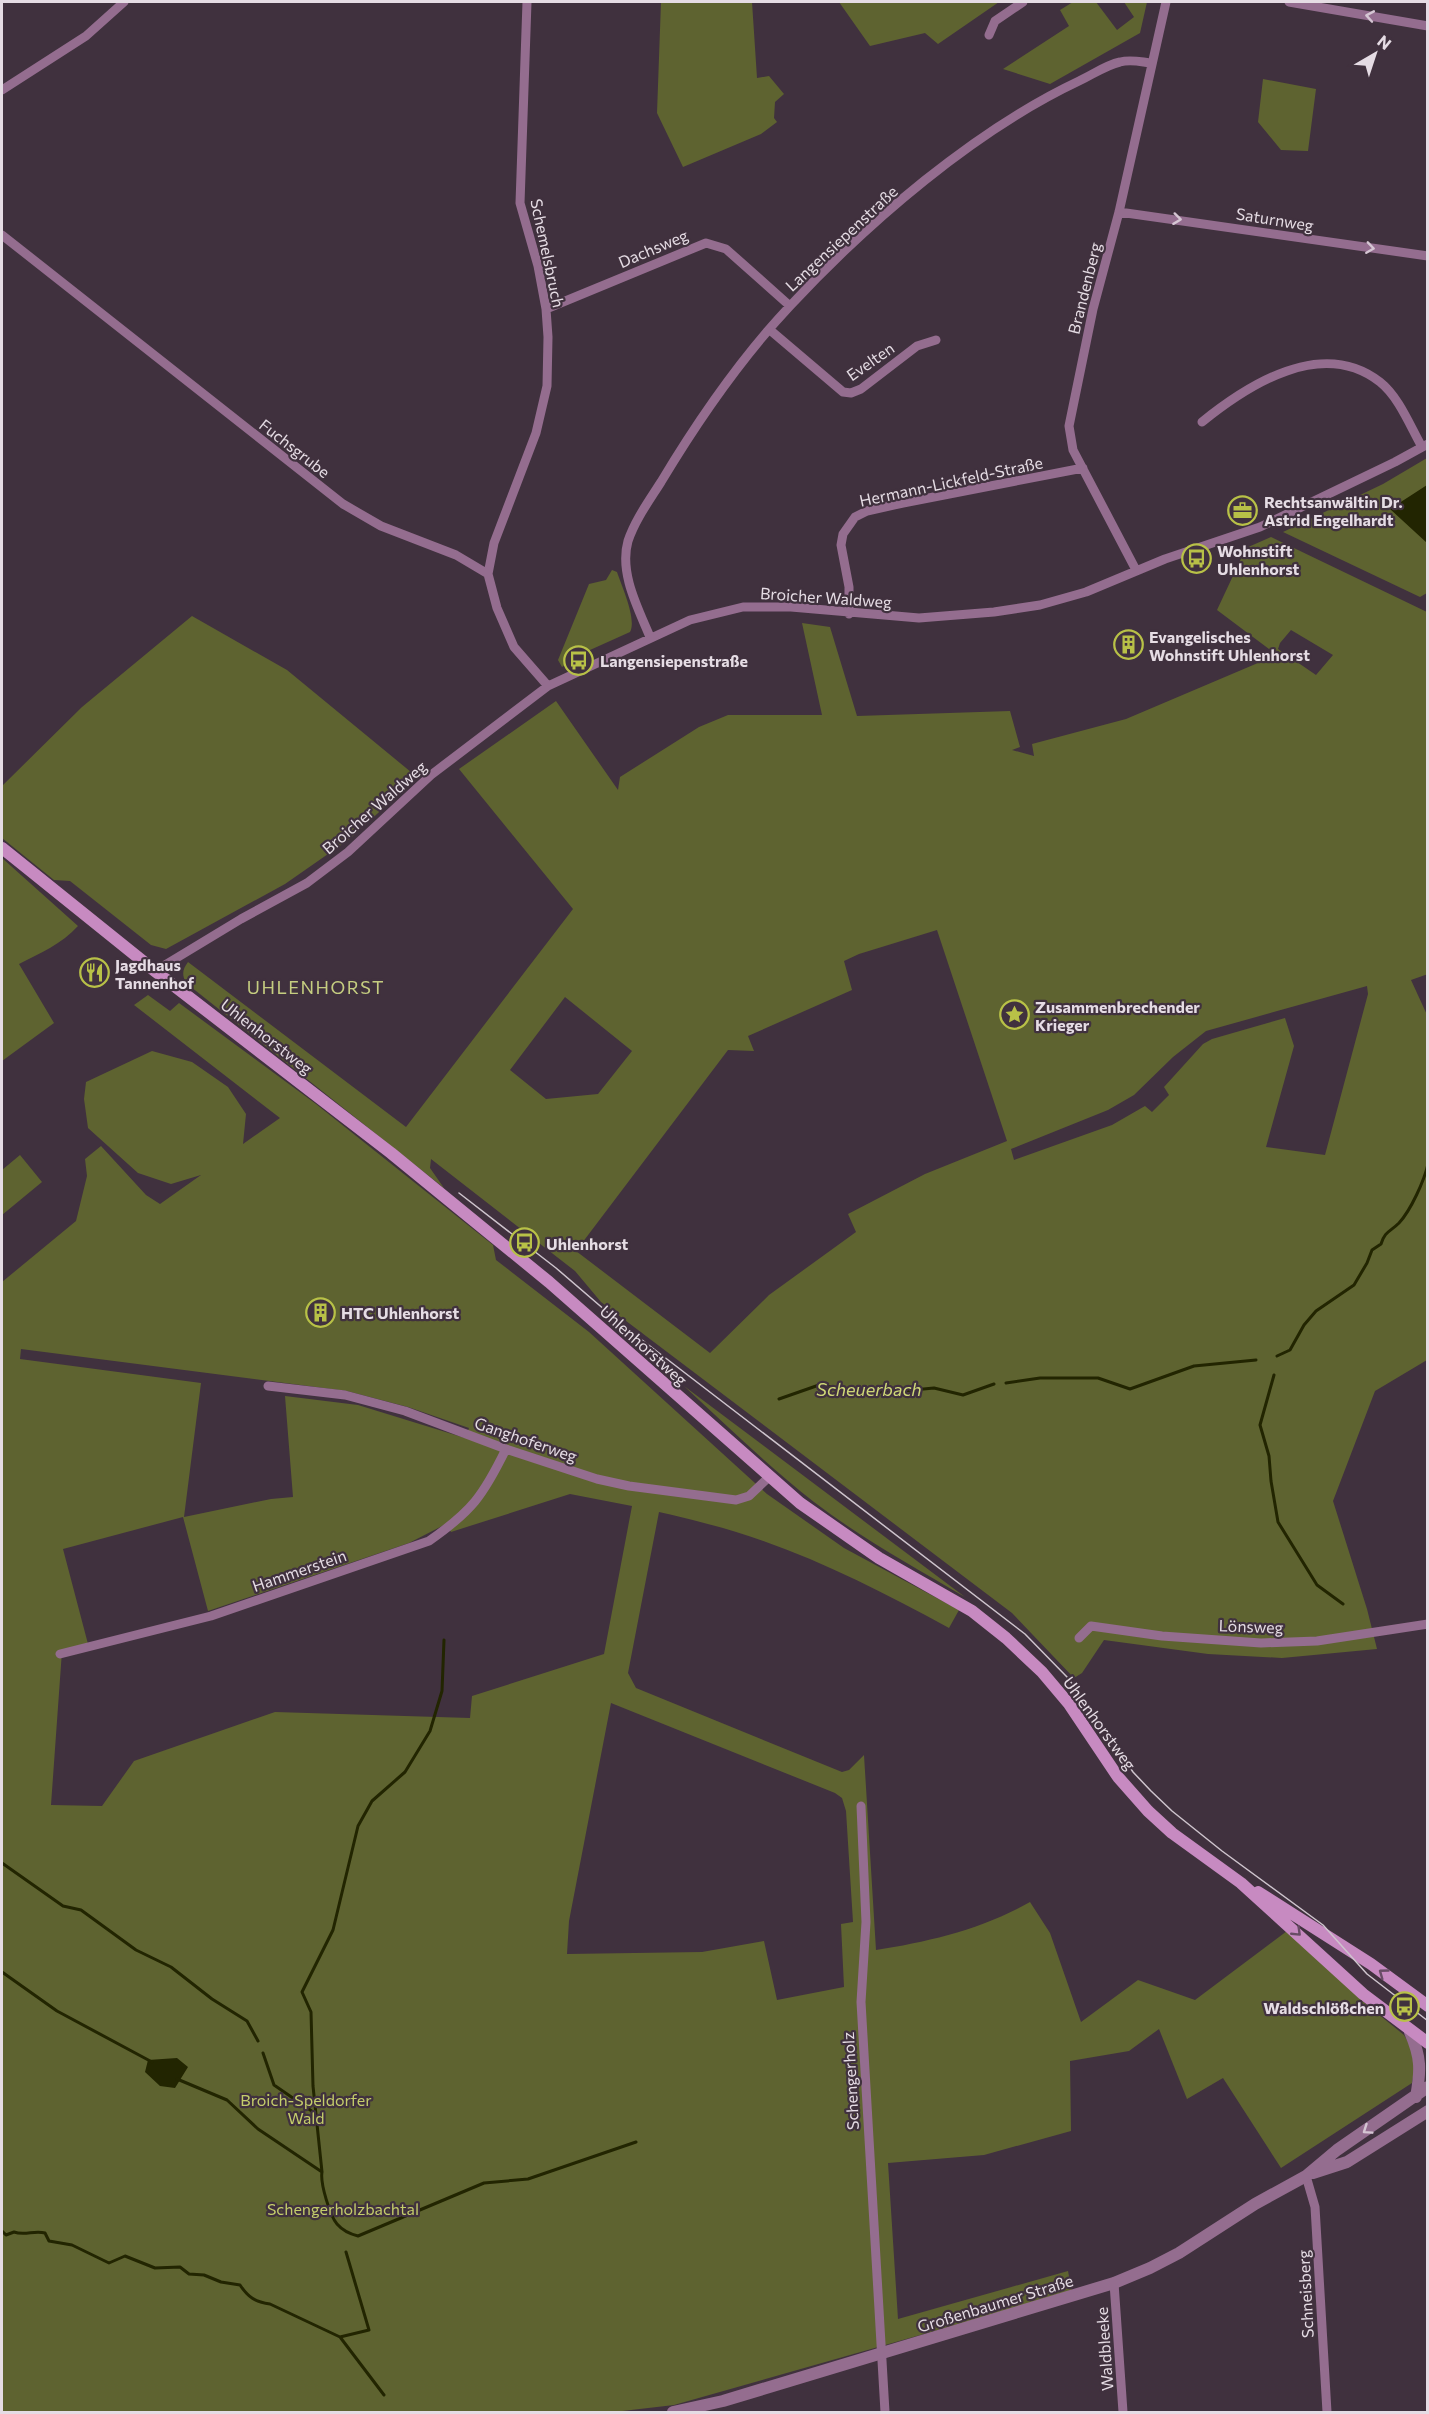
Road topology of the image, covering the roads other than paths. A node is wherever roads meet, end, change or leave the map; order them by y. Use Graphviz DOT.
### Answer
graph roads {
  1 [pos="124,2"];
  2 [pos="527,2"];
  3 [pos="1023,2"];
  4 [pos="1166,2"];
  5 [pos="1288,2"];
  6 [pos="1428,26"];
  7 [pos="989,34"];
  8 [pos="1152,63"];
  9 [pos="2,90"];
  10 [pos="1119,212"];
  11 [pos="2,235"];
  12 [pos="1428,256"];
  13 [pos="790,306"];
  14 [pos="546,309"];
  15 [pos="770,330"];
  16 [pos="936,340"];
  17 [pos="1202,422"];
  18 [pos="1425,445"];
  19 [pos="1083,468"];
  20 [pos="1136,570"];
  21 [pos="488,574"];
  22 [pos="849,614"];
  23 [pos="650,637"];
  24 [pos="548,686"];
  25 [pos="2,848"];
  26 [pos="155,971"];
  27 [pos="268,1386"];
  28 [pos="506,1449"];
  29 [pos="769,1477"];
  30 [pos="1428,1624"];
  31 [pos="1078,1638"];
  32 [pos="60,1654"];
  33 [pos="861,1806"];
  34 [pos="1241,1883"];
  35 [pos="1428,2006"];
  36 [pos="1410,2032"];
  37 [pos="1428,2043"];
  38 [pos="1428,2087"];
  39 [pos="1416,2097"];
  40 [pos="1428,2111"];
  41 [pos="1306,2176"];
  42 [pos="1114,2283"];
  43 [pos="882,2355"];
  44 [pos="673,2412"];
  45 [pos="885,2412"];
  46 [pos="1123,2412"];
  47 [pos="1327,2412"];
  1 -- 9 [label="street"];
  2 -- 14 [label="street, Schemelsbruch"];
  3 -- 7 [label="street"];
  4 -- 8 [label="street, Brandenberg"];
  6 -- 5 [label="street, one-way"];
  8 -- 10 [label="street, Brandenberg"];
  8 -- 13 [label="street, Langensiepenstraße"];
  10 -- 12 [label="street, Saturnweg, one-way"];
  10 -- 19 [label="street, Brandenberg"];
  11 -- 21 [label="street, Fuchsgrube"];
  13 -- 14 [label="street, Dachsweg"];
  13 -- 15 [label="street, Langensiepenstraße"];
  14 -- 21 [label="street, Schemelsbruch"];
  15 -- 16 [label="street, Evelten"];
  15 -- 23 [label="street, Langensiepenstraße"];
  17 -- 18 [label="street"];
  18 -- 20 [label="street, Broicher Waldweg"];
  19 -- 20 [label="street, Brandenberg"];
  19 -- 22 [label="street, Hermann-Lickfeld-Straße"];
  20 -- 22 [label="street, Broicher Waldweg"];
  21 -- 24 [label="street"];
  22 -- 23 [label="street, Broicher Waldweg"];
  23 -- 24 [label="street, Broicher Waldweg"];
  24 -- 26 [label="street, Broicher Waldweg"];
  25 -- 26 [label="main road, Uhlenhorstweg"];
  26 -- 29 [label="main road, Uhlenhorstweg"];
  27 -- 28 [label="street, Ganghoferweg"];
  28 -- 29 [label="street, Ganghoferweg"];
  28 -- 32 [label="street, Hammerstein"];
  29 -- 34 [label="main road, Uhlenhorstweg"];
  30 -- 31 [label="street, Lönsweg"];
  33 -- 43 [label="street, Schengerholz"];
  35 -- 34 [label="main road, Uhlenhorstweg, one-way"];
  34 -- 36 [label="main road, Uhlenhorstweg, one-way"];
  36 -- 37 [label="main road, Uhlenhorstweg"];
  36 -- 39 [label="street"];
  38 -- 39 [label="street, Großenbaumer Straße"];
  39 -- 41 [label="street, Großenbaumer Straße, one-way"];
  40 -- 41 [label="street, Großenbaumer Straße"];
  41 -- 42 [label="street, Großenbaumer Straße"];
  41 -- 47 [label="street, Schneisberg"];
  42 -- 43 [label="street, Großenbaumer Straße"];
  42 -- 46 [label="street, Waldbleeke"];
  43 -- 44 [label="street, Großenbaumer Straße"];
  43 -- 45 [label="street, Schengerholz"];
}
